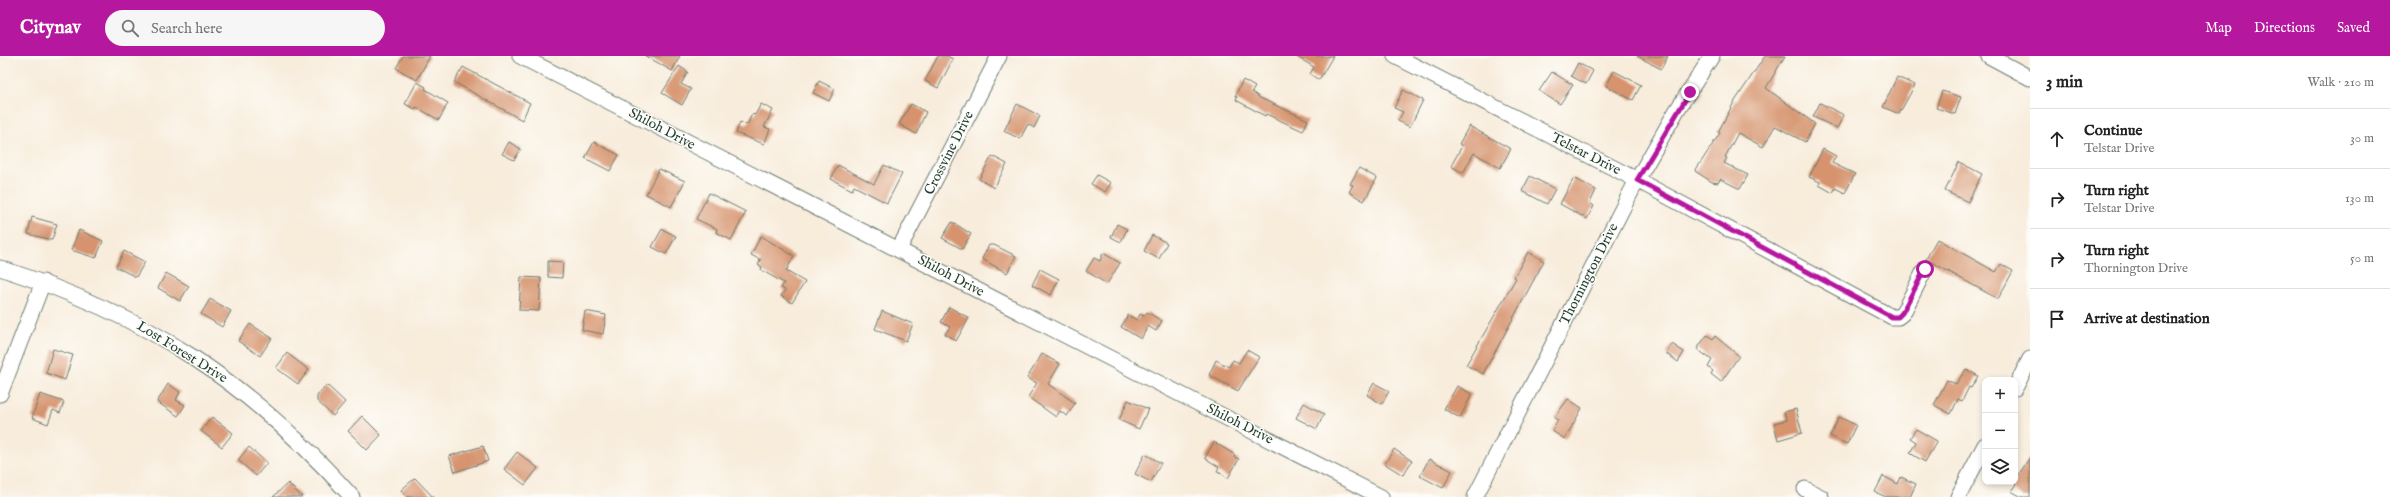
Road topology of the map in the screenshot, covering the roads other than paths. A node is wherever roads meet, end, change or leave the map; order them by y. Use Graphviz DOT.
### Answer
graph roads {
  1 [pos="520,56"];
  2 [pos="999,56"];
  3 [pos="1395,56"];
  4 [pos="1712,56"];
  5 [pos="1989,56"];
  6 [pos="2030,78"];
  7 [pos="1637,180"];
  8 [pos="899,249"];
  9 [pos="0,268"];
  10 [pos="1925,269"];
  11 [pos="43,282"];
  12 [pos="2030,359"];
  13 [pos="2022,383"];
  14 [pos="0,394"];
  15 [pos="1983,449"];
  16 [pos="1805,489"];
  17 [pos="352,497"];
  18 [pos="1382,497"];
  19 [pos="1475,497"];
  20 [pos="1821,497"];
  21 [pos="1958,497"];
  1 -- 8 [label="street, Shiloh Drive"];
  2 -- 8 [label="street, Crossvine Drive"];
  3 -- 7 [label="street, Telstar Drive"];
  4 -- 7 [label="street, Thornington Drive"];
  5 -- 6 [label="street"];
  7 -- 10 [label="street, Telstar Drive"];
  7 -- 19 [label="street, Thornington Drive"];
  8 -- 18 [label="street, Shiloh Drive"];
  9 -- 11 [label="street, Lost Forest Drive"];
  11 -- 14 [label="street"];
  11 -- 17 [label="street, Lost Forest Drive"];
  12 -- 13 [label="street"];
  15 -- 21 [label="street"];
  16 -- 20 [label="street"];
}
